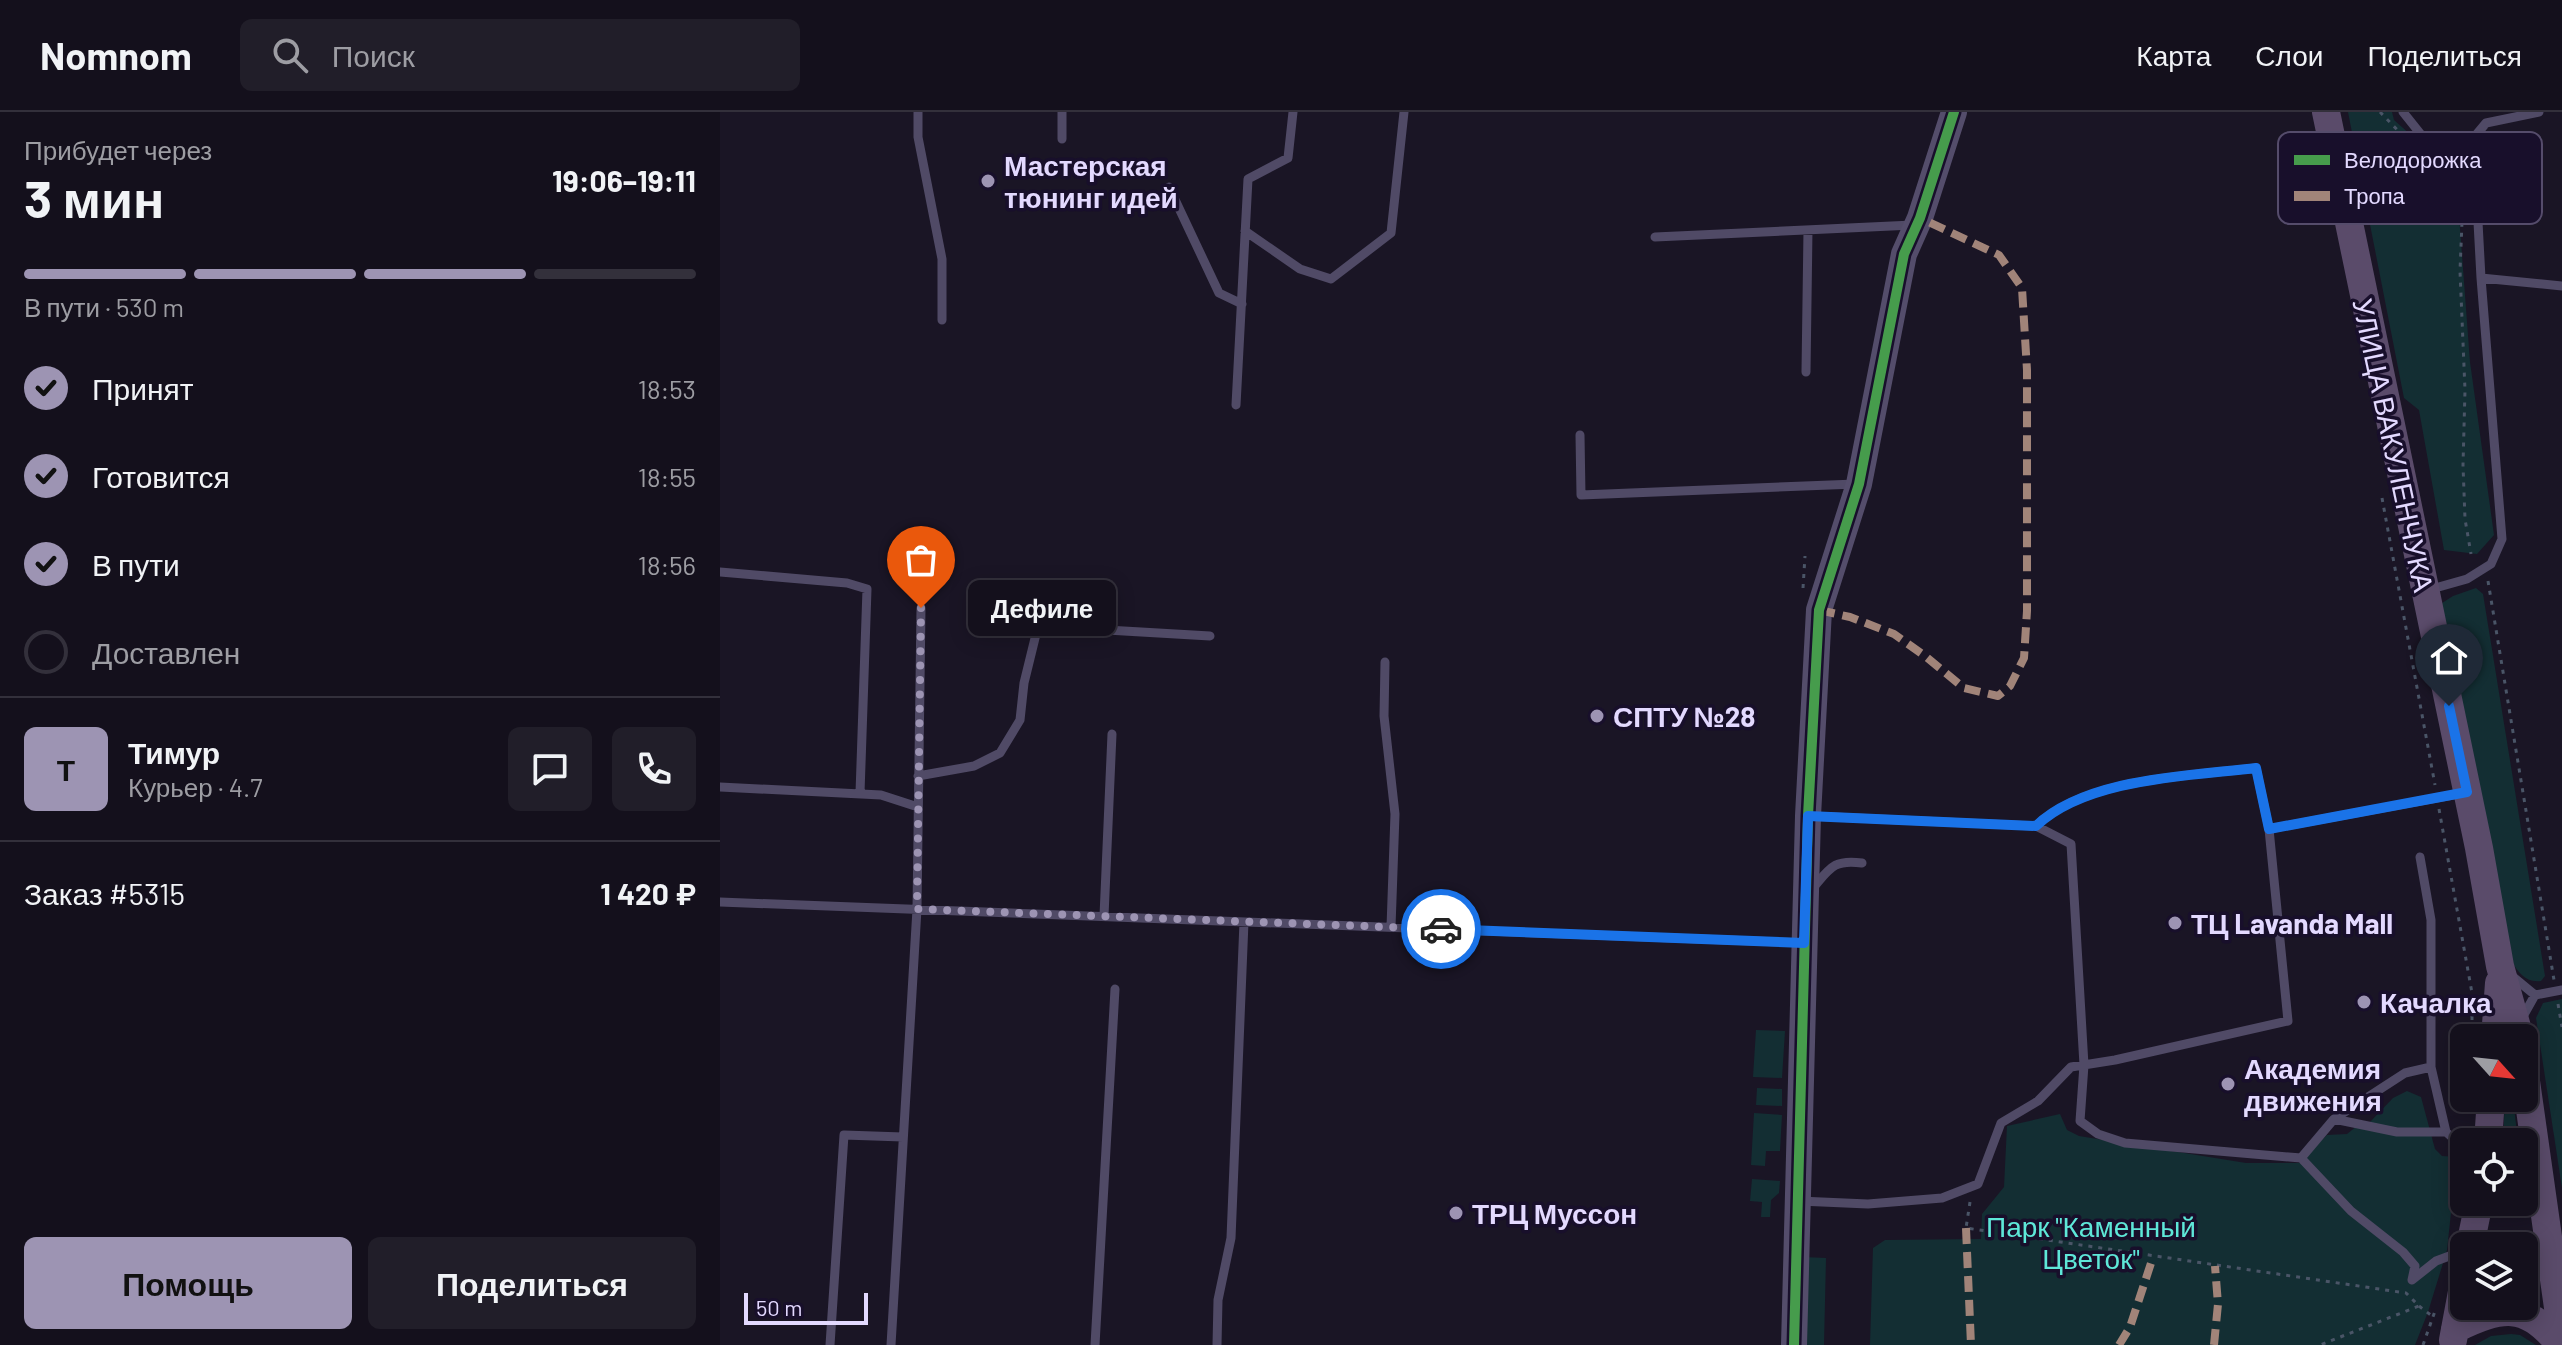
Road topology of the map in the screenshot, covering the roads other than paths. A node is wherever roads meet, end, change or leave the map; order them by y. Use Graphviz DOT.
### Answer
graph roads {
  1 [pos="918,112"];
  2 [pos="1062,112"];
  3 [pos="1293,112"];
  4 [pos="1404,112"];
  5 [pos="1954,112"];
  6 [pos="2326,112"];
  7 [pos="2403,112"];
  8 [pos="2539,112"];
  9 [pos="2330,132"];
  10 [pos="2419,132"];
  11 [pos="2478,132"];
  12 [pos="1062,139"];
  13 [pos="1169,187"];
  14 [pos="2349,224"];
  15 [pos="2478,224"];
  16 [pos="1916,225"];
  17 [pos="1808,230"];
  18 [pos="1245,231"];
  19 [pos="1655,237"];
  20 [pos="2481,278"];
  21 [pos="2562,286"];
  22 [pos="1242,304"];
  23 [pos="942,320"];
  24 [pos="1806,372"];
  25 [pos="1236,405"];
  26 [pos="1580,435"];
  27 [pos="1859,484"];
  28 [pos="720,572"];
  29 [pos="2425,591"];
  30 [pos="921,608"];
  31 [pos="1210,636"];
  32 [pos="1385,662"];
  33 [pos="1112,734"];
  34 [pos="918,776"];
  35 [pos="720,787"];
  36 [pos="2467,792"];
  37 [pos="860,793"];
  38 [pos="918,807"];
  39 [pos="1808,816"];
  40 [pos="2036,826"];
  41 [pos="2269,829"];
  42 [pos="2420,857"];
  43 [pos="1862,863"];
  44 [pos="1805,897"];
  45 [pos="720,902"];
  46 [pos="917,909"];
  47 [pos="1104,916"];
  48 [pos="1244,922"];
  49 [pos="1391,927"];
  50 [pos="1804,943"];
  51 [pos="2500,966"];
  52 [pos="1115,989"];
  53 [pos="2559,990"];
  54 [pos="2535,995"];
  55 [pos="2509,1024"];
  56 [pos="2517,1024"];
  57 [pos="2084,1065"];
  58 [pos="2431,1067"];
  59 [pos="2334,1119"];
  60 [pos="2446,1132"];
  61 [pos="2450,1136"];
  62 [pos="903,1137"];
  63 [pos="2301,1158"];
  64 [pos="2538,1173"];
  65 [pos="2556,1197"];
  66 [pos="1799,1201"];
  67 [pos="2450,1255"];
  68 [pos="2556,1257"];
  69 [pos="2562,1336"];
  70 [pos="2453,1337"];
  71 [pos="830,1345"];
  72 [pos="891,1345"];
  73 [pos="1095,1345"];
  74 [pos="1217,1345"];
  75 [pos="1794,1345"];
  76 [pos="2560,1345"];
  1 -- 23 [label="lane"];
  2 -- 12 [label="lane"];
  3 -- 18 [label="lane"];
  4 -- 18 [label="lane"];
  5 -- 16 [label="street"];
  6 -- 9 [label="main road, УЛИЦА ВАКУЛЕНЧУКА"];
  7 -- 10 [label="lane"];
  8 -- 11 [label="lane"];
  13 -- 22 [label="lane"];
  14 -- 29 [label="main road, УЛИЦА ВАКУЛЕНЧУКА"];
  15 -- 20 [label="lane"];
  16 -- 17 [label="lane"];
  16 -- 27 [label="street"];
  17 -- 19 [label="lane"];
  17 -- 24 [label="lane"];
  18 -- 22 [label="lane"];
  20 -- 21 [label="lane"];
  20 -- 29 [label="lane"];
  22 -- 25 [label="lane"];
  26 -- 27 [label="lane"];
  27 -- 39 [label="street"];
  28 -- 37 [label="lane"];
  29 -- 36 [label="main road, УЛИЦА ВАКУЛЕНЧУКА"];
  30 -- 34 [label="lane"];
  31 -- 34 [label="lane"];
  32 -- 49 [label="lane"];
  33 -- 47 [label="lane"];
  34 -- 38 [label="lane"];
  35 -- 37 [label="lane"];
  36 -- 41 [label="lane"];
  36 -- 51 [label="main road, УЛИЦА ВАКУЛЕНЧУКА"];
  37 -- 38 [label="lane"];
  38 -- 46 [label="lane"];
  39 -- 40 [label="lane"];
  39 -- 44 [label="street"];
  40 -- 41 [label="lane"];
  40 -- 57 [label="lane"];
  41 -- 57 [label="lane"];
  42 -- 58 [label="lane"];
  43 -- 44 [label="lane"];
  44 -- 50 [label="street"];
  45 -- 46 [label="lane"];
  46 -- 47 [label="lane"];
  46 -- 62 [label="lane"];
  47 -- 48 [label="lane"];
  48 -- 49 [label="lane"];
  48 -- 74 [label="lane"];
  49 -- 50 [label="lane"];
  50 -- 66 [label="street"];
  51 -- 54 [label="lane"];
  51 -- 55 [label="main road, УЛИЦА ВАКУЛЕНЧУКА"];
  52 -- 73 [label="lane"];
  53 -- 54 [label="lane"];
  54 -- 56 [label="lane"];
  57 -- 63 [label="lane"];
  57 -- 66 [label="lane"];
  58 -- 59 [label="lane"];
  58 -- 60 [label="lane"];
  59 -- 60 [label="lane"];
  59 -- 63 [label="lane"];
  60 -- 61 [label="lane"];
  62 -- 71 [label="lane"];
  62 -- 72 [label="lane"];
  63 -- 67 [label="lane"];
  64 -- 65 [label="lane"];
  64 -- 68 [label="main road"];
  66 -- 75 [label="street"];
  68 -- 69 [label="main road"];
  70 -- 76 [label="main road"];
}
